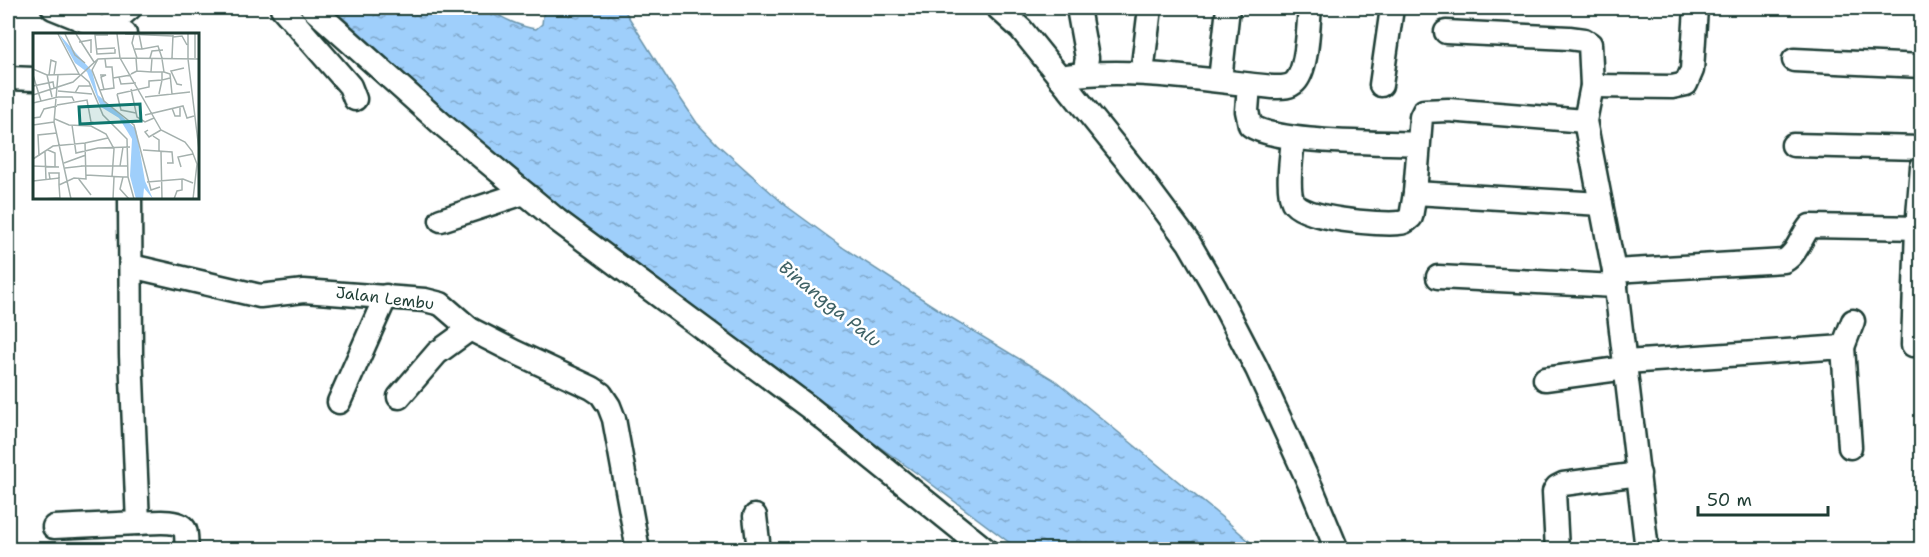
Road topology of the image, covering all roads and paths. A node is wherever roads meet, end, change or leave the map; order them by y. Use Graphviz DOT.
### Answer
graph roads {
  1 [pos="53,8"];
  2 [pos="130,8"];
  3 [pos="282,8"];
  4 [pos="312,8"];
  5 [pos="998,8"];
  6 [pos="1078,8"];
  7 [pos="1150,8"];
  8 [pos="1228,8"];
  9 [pos="1310,8"];
  10 [pos="1392,8"];
  11 [pos="1696,8"];
  12 [pos="115,32"];
  13 [pos="1446,32"];
  14 [pos="1794,60"];
  15 [pos="1922,66"];
  16 [pos="1142,73"];
  17 [pos="1084,74"];
  18 [pos="1059,77"];
  19 [pos="8,78"];
  20 [pos="33,80"];
  21 [pos="1220,80"];
  22 [pos="1249,85"];
  23 [pos="1382,85"];
  24 [pos="1592,86"];
  25 [pos="355,99"];
  26 [pos="1585,121"];
  27 [pos="1293,138"];
  28 [pos="1418,144"];
  29 [pos="1793,145"];
  30 [pos="1922,148"];
  31 [pos="1922,166"];
  32 [pos="524,193"];
  33 [pos="1415,193"];
  34 [pos="130,200"];
  35 [pos="1601,204"];
  36 [pos="441,220"];
  37 [pos="1919,228"];
  38 [pos="131,266"];
  39 [pos="1438,277"];
  40 [pos="1615,279"];
  41 [pos="386,296"];
  42 [pos="1853,321"];
  43 [pos="470,329"];
  44 [pos="1913,345"];
  45 [pos="1843,346"];
  46 [pos="1626,365"];
  47 [pos="1545,379"];
  48 [pos="399,397"];
  49 [pos="339,402"];
  50 [pos="1850,447"];
  51 [pos="1639,474"];
  52 [pos="755,516"];
  53 [pos="138,523"];
  54 [pos="54,527"];
  55 [pos="187,549"];
  56 [pos="638,549"];
  57 [pos="759,549"];
  58 [pos="986,549"];
  59 [pos="1337,549"];
  60 [pos="1557,549"];
  61 [pos="1647,549"];
  1 -- 12 [label="street"];
  2 -- 12 [label="street"];
  3 -- 25 [label="street"];
  4 -- 32 [label="street"];
  5 -- 18 [label="street"];
  6 -- 17 [label="street"];
  7 -- 16 [label="street"];
  8 -- 21 [label="street"];
  9 -- 22 [label="street"];
  10 -- 23 [label="street"];
  11 -- 24 [label="street"];
  13 -- 24 [label="street"];
  14 -- 15 [label="street"];
  16 -- 17 [label="street"];
  16 -- 21 [label="street"];
  17 -- 18 [label="street"];
  18 -- 59 [label="street"];
  19 -- 20 [label="street"];
  21 -- 22 [label="street"];
  22 -- 27 [label="street"];
  24 -- 26 [label="street"];
  26 -- 28 [label="street"];
  26 -- 35 [label="street"];
  27 -- 28 [label="street"];
  27 -- 33 [label="street"];
  28 -- 33 [label="street"];
  29 -- 30 [label="street"];
  31 -- 37 [label="street"];
  32 -- 36 [label="street"];
  32 -- 58 [label="street"];
  33 -- 35 [label="street"];
  34 -- 38 [label="street"];
  35 -- 40 [label="street"];
  37 -- 40 [label="street"];
  37 -- 44 [label="street"];
  38 -- 41 [label="street, Jalan Lembu"];
  38 -- 53 [label="street"];
  39 -- 40 [label="street"];
  40 -- 46 [label="street"];
  41 -- 43 [label="street, Jalan Lembu"];
  41 -- 49 [label="street"];
  42 -- 45 [label="street"];
  43 -- 48 [label="street"];
  43 -- 56 [label="street, Jalan Lembu"];
  45 -- 46 [label="street"];
  45 -- 50 [label="street"];
  46 -- 47 [label="street"];
  46 -- 51 [label="street"];
  51 -- 60 [label="street"];
  51 -- 61 [label="street"];
  52 -- 57 [label="street"];
  53 -- 54 [label="street"];
  53 -- 55 [label="street"];
}
